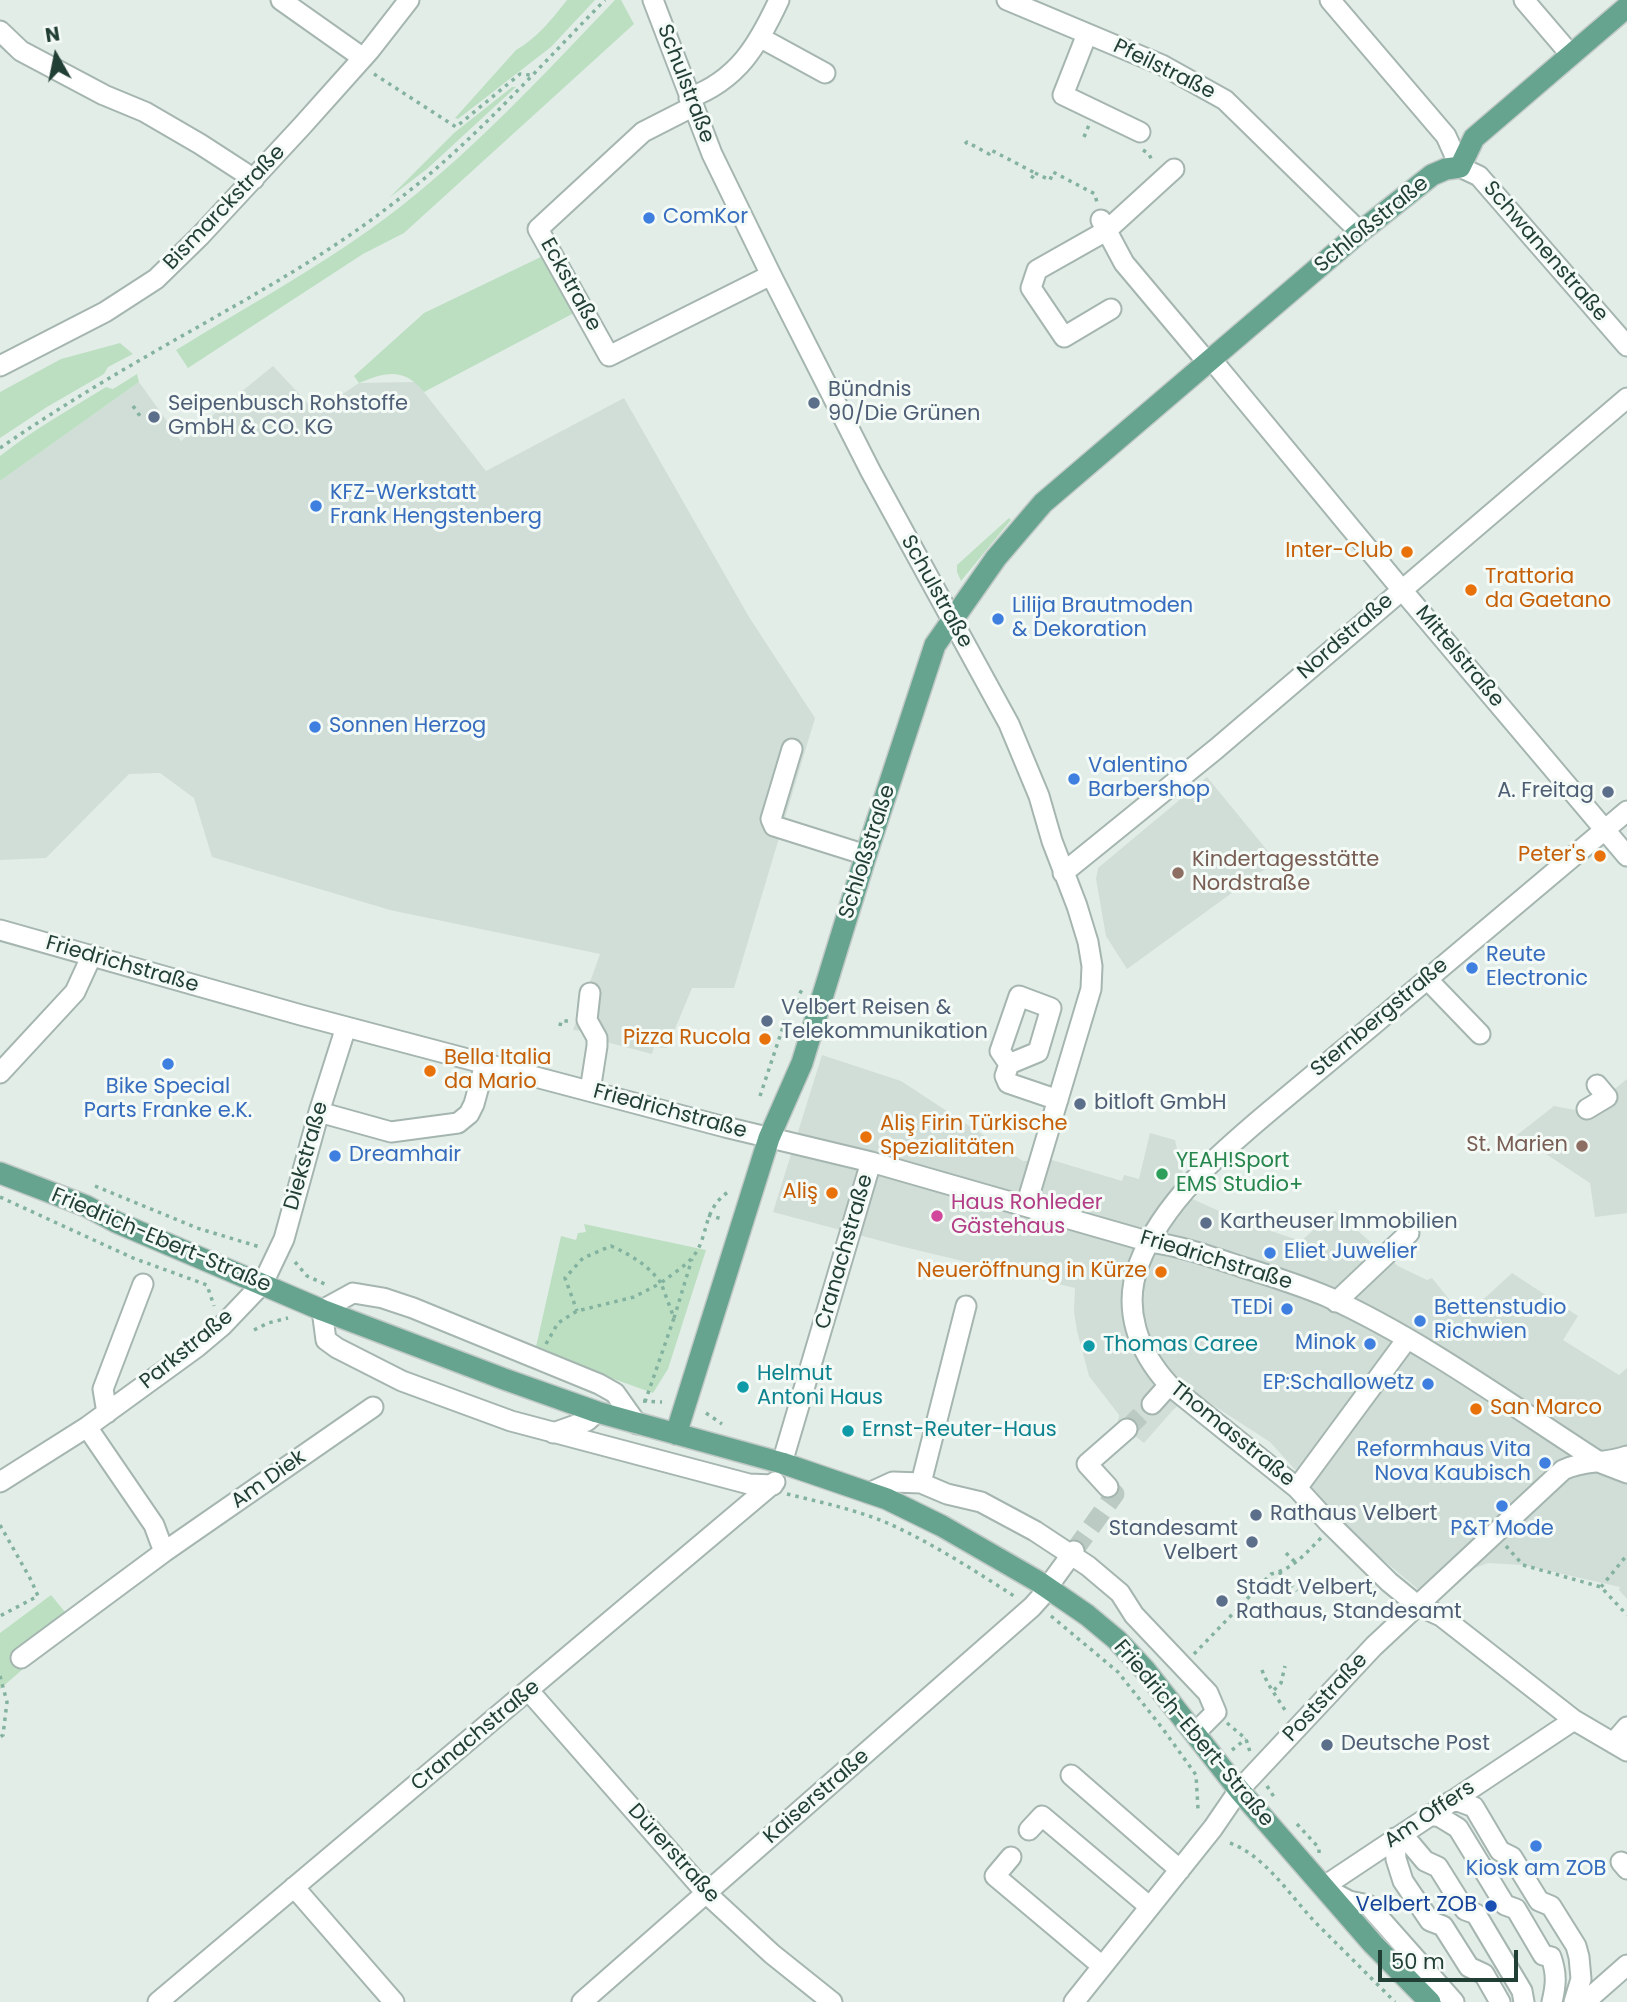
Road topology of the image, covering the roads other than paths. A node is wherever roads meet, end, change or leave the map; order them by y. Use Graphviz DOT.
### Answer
graph roads {
  1 [pos="281,0"];
  2 [pos="409,0"];
  3 [pos="779,0"];
  4 [pos="1007,0"];
  5 [pos="1330,0"];
  6 [pos="1524,0"];
  7 [pos="654,2"];
  8 [pos="1627,7"];
  9 [pos="0,31"];
  10 [pos="1087,34"];
  11 [pos="761,38"];
  12 [pos="1571,55"];
  13 [pos="368,65"];
  14 [pos="825,73"];
  15 [pos="691,102"];
  16 [pos="1140,132"];
  17 [pos="1460,167"];
  18 [pos="1168,175"];
  19 [pos="254,179"];
  20 [pos="1103,225"];
  21 [pos="1360,232"];
  22 [pos="771,275"];
  23 [pos="1111,309"];
  24 [pos="1627,346"];
  25 [pos="1210,361"];
  26 [pos="0,366"];
  27 [pos="1627,398"];
  28 [pos="1402,590"];
  29 [pos="953,620"];
  30 [pos="792,749"];
  31 [pos="1627,811"];
  32 [pos="1604,830"];
  33 [pos="866,855"];
  34 [pos="1627,856"];
  35 [pos="1063,873"];
  36 [pos="0,930"];
  37 [pos="92,955"];
  38 [pos="1427,979"];
  39 [pos="590,993"];
  40 [pos="346,1027"];
  41 [pos="1480,1034"];
  42 [pos="485,1064"];
  43 [pos="1007,1070"];
  44 [pos="0,1073"];
  45 [pos="1597,1085"];
  46 [pos="590,1091"];
  47 [pos="1060,1094"];
  48 [pos="1587,1109"];
  49 [pos="319,1112"];
  50 [pos="769,1138"];
  51 [pos="871,1162"];
  52 [pos="0,1173"];
  53 [pos="1026,1206"];
  54 [pos="1409,1233"];
  55 [pos="1150,1242"];
  56 [pos="263,1283"];
  57 [pos="144,1284"];
  58 [pos="1336,1302"];
  59 [pos="966,1306"];
  60 [pos="322,1310"];
  61 [pos="1408,1339"];
  62 [pos="1169,1385"];
  63 [pos="1152,1404"];
  64 [pos="373,1408"];
  65 [pos="597,1412"];
  66 [pos="107,1413"];
  67 [pos="637,1424"];
  68 [pos="87,1427"];
  69 [pos="1126,1429"];
  70 [pos="552,1434"];
  71 [pos="676,1434"];
  72 [pos="1627,1455"];
  73 [pos="1601,1463"];
  74 [pos="785,1464"];
  75 [pos="1627,1473"];
  76 [pos="0,1482"];
  77 [pos="921,1483"];
  78 [pos="1108,1487"];
  79 [pos="777,1488"];
  80 [pos="1297,1488"];
  81 [pos="869,1493"];
  82 [pos="164,1552"];
  83 [pos="1073,1552"];
  84 [pos="1048,1588"];
  85 [pos="1417,1605"];
  86 [pos="21,1658"];
  87 [pos="529,1691"];
  88 [pos="1574,1720"];
  89 [pos="1195,1733"];
  90 [pos="1623,1740"];
  91 [pos="1071,1774"];
  92 [pos="1239,1790"];
  93 [pos="1450,1802"];
  94 [pos="1428,1815"];
  95 [pos="1029,1830"];
  96 [pos="1395,1838"];
  97 [pos="1419,1853"];
  98 [pos="1011,1857"];
  99 [pos="1180,1870"];
  100 [pos="294,1887"];
  101 [pos="1323,1887"];
  102 [pos="707,1894"];
  103 [pos="1150,1907"];
  104 [pos="1102,1966"];
  105 [pos="1624,1968"];
  106 [pos="1554,1993"];
  107 [pos="1523,1997"];
  108 [pos="158,2002"];
  109 [pos="394,2002"];
  110 [pos="582,2002"];
  111 [pos="832,2002"];
  112 [pos="1074,2002"];
  113 [pos="1430,2002"];
  114 [pos="1454,2002"];
  115 [pos="1500,2002"];
  116 [pos="1574,2002"];
  117 [pos="1585,2002"];
  1 -- 13 [label="street"];
  2 -- 13 [label="street, Bismarckstraße"];
  3 -- 11 [label="street"];
  4 -- 10 [label="street, Pfeilstraße"];
  5 -- 17 [label="street, Schwanenstraße"];
  6 -- 12 [label="street"];
  7 -- 15 [label="street, Schulstraße"];
  8 -- 12 [label="main road"];
  9 -- 19 [label="street"];
  10 -- 16 [label="street"];
  10 -- 21 [label="street, Pfeilstraße"];
  11 -- 14 [label="street"];
  11 -- 15 [label="street"];
  12 -- 17 [label="main road"];
  13 -- 19 [label="street, Bismarckstraße"];
  15 -- 22 [label="street, Schulstraße"];
  15 -- 22 [label="street, Eckstraße"];
  17 -- 21 [label="main road, Schloßstraße"];
  17 -- 24 [label="street, Schwanenstraße"];
  18 -- 20 [label="street"];
  19 -- 26 [label="street, Bismarckstraße"];
  20 -- 23 [label="street"];
  20 -- 25 [label="street"];
  21 -- 25 [label="main road, Schloßstraße"];
  22 -- 29 [label="street, Schulstraße"];
  25 -- 28 [label="street, Mittelstraße"];
  25 -- 29 [label="main road, Schloßstraße"];
  27 -- 28 [label="street, Nordstraße"];
  28 -- 32 [label="street, Mittelstraße"];
  28 -- 35 [label="street, Nordstraße"];
  29 -- 33 [label="main road, Schloßstraße"];
  29 -- 35 [label="street, Schulstraße"];
  30 -- 33 [label="street"];
  31 -- 32 [label="street, Sternbergstraße"];
  32 -- 34 [label="street, Mittelstraße"];
  32 -- 38 [label="street, Sternbergstraße"];
  33 -- 50 [label="main road, Schloßstraße"];
  35 -- 47 [label="street, Schulstraße"];
  36 -- 37 [label="street, Friedrichstraße"];
  37 -- 40 [label="street, Friedrichstraße"];
  37 -- 44 [label="street"];
  38 -- 41 [label="street"];
  38 -- 55 [label="street, Sternbergstraße"];
  39 -- 46 [label="street"];
  40 -- 42 [label="street, Friedrichstraße"];
  40 -- 49 [label="street, Diekstraße"];
  42 -- 46 [label="street, Friedrichstraße"];
  42 -- 49 [label="street"];
  43 -- 47 [label="street"];
  45 -- 48 [label="street"];
  46 -- 50 [label="street, Friedrichstraße"];
  47 -- 53 [label="street, Schulstraße"];
  49 -- 56 [label="street, Diekstraße"];
  50 -- 51 [label="street, Friedrichstraße"];
  50 -- 71 [label="main road, Schloßstraße"];
  51 -- 53 [label="street, Friedrichstraße"];
  51 -- 74 [label="street, Cranachstraße"];
  52 -- 56 [label="main road, Friedrich-Ebert-Straße"];
  53 -- 55 [label="street, Friedrichstraße"];
  54 -- 58 [label="street"];
  55 -- 58 [label="street, Friedrichstraße"];
  55 -- 62 [label="street, Thomasstraße"];
  56 -- 60 [label="main road, Friedrich-Ebert-Straße"];
  56 -- 66 [label="street, Parkstraße"];
  57 -- 66 [label="street, Parkstraße"];
  58 -- 61 [label="street, Friedrichstraße"];
  59 -- 77 [label="street"];
  60 -- 65 [label="main road, Friedrich-Ebert-Straße"];
  60 -- 67 [label="street"];
  60 -- 70 [label="street"];
  61 -- 73 [label="street, Friedrichstraße"];
  61 -- 80 [label="street"];
  62 -- 63 [label="street"];
  62 -- 80 [label="street, Thomasstraße"];
  64 -- 82 [label="street, Am Diek"];
  65 -- 67 [label="main road, Friedrich-Ebert-Straße"];
  65 -- 70 [label="street"];
  66 -- 68 [label="street, Parkstraße"];
  67 -- 71 [label="main road, Friedrich-Ebert-Straße"];
  68 -- 76 [label="street, Parkstraße"];
  68 -- 82 [label="street"];
  69 -- 78 [label="street"];
  70 -- 79 [label="street"];
  71 -- 74 [label="main road, Friedrich-Ebert-Straße"];
  72 -- 73 [label="street, Poststraße"];
  73 -- 75 [label="street, Friedrichstraße"];
  73 -- 85 [label="street, Poststraße"];
  74 -- 79 [label="street, Cranachstraße"];
  74 -- 81 [label="main road, Friedrich-Ebert-Straße"];
  77 -- 81 [label="street"];
  77 -- 83 [label="street"];
  79 -- 87 [label="street, Cranachstraße"];
  80 -- 85 [label="street, Thomasstraße"];
  81 -- 84 [label="main road, Friedrich-Ebert-Straße"];
  82 -- 86 [label="street, Am Diek"];
  83 -- 84 [label="street, Kaiserstraße"];
  83 -- 89 [label="street"];
  84 -- 89 [label="main road, Friedrich-Ebert-Straße"];
  84 -- 102 [label="street, Kaiserstraße"];
  85 -- 88 [label="street, Thomasstraße"];
  85 -- 92 [label="street, Poststraße"];
  87 -- 100 [label="street, Cranachstraße"];
  87 -- 102 [label="street, Dürerstraße"];
  88 -- 90 [label="street, Thomasstraße"];
  88 -- 93 [label="street, Am Offers"];
  89 -- 92 [label="main road, Friedrich-Ebert-Straße"];
  91 -- 99 [label="street"];
  92 -- 99 [label="street, Poststraße"];
  92 -- 101 [label="main road, Friedrich-Ebert-Straße"];
  93 -- 94 [label="street, Am Offers"];
  93 -- 116 [label="street"];
  94 -- 96 [label="street, Am Offers"];
  94 -- 97 [label="street"];
  94 -- 106 [label="street"];
  95 -- 103 [label="street"];
  96 -- 97 [label="street"];
  96 -- 101 [label="street, Am Offers"];
  96 -- 115 [label="street"];
  97 -- 107 [label="street"];
  98 -- 104 [label="street"];
  99 -- 103 [label="street, Poststraße"];
  100 -- 108 [label="street, Cranachstraße"];
  100 -- 109 [label="street"];
  101 -- 113 [label="main road, Friedrich-Ebert-Straße"];
  101 -- 114 [label="street"];
  102 -- 110 [label="street, Kaiserstraße"];
  102 -- 111 [label="street, Dürerstraße"];
  103 -- 104 [label="street, Poststraße"];
  104 -- 112 [label="street, Poststraße"];
  105 -- 117 [label="street"];
  106 -- 107 [label="street"];
}
